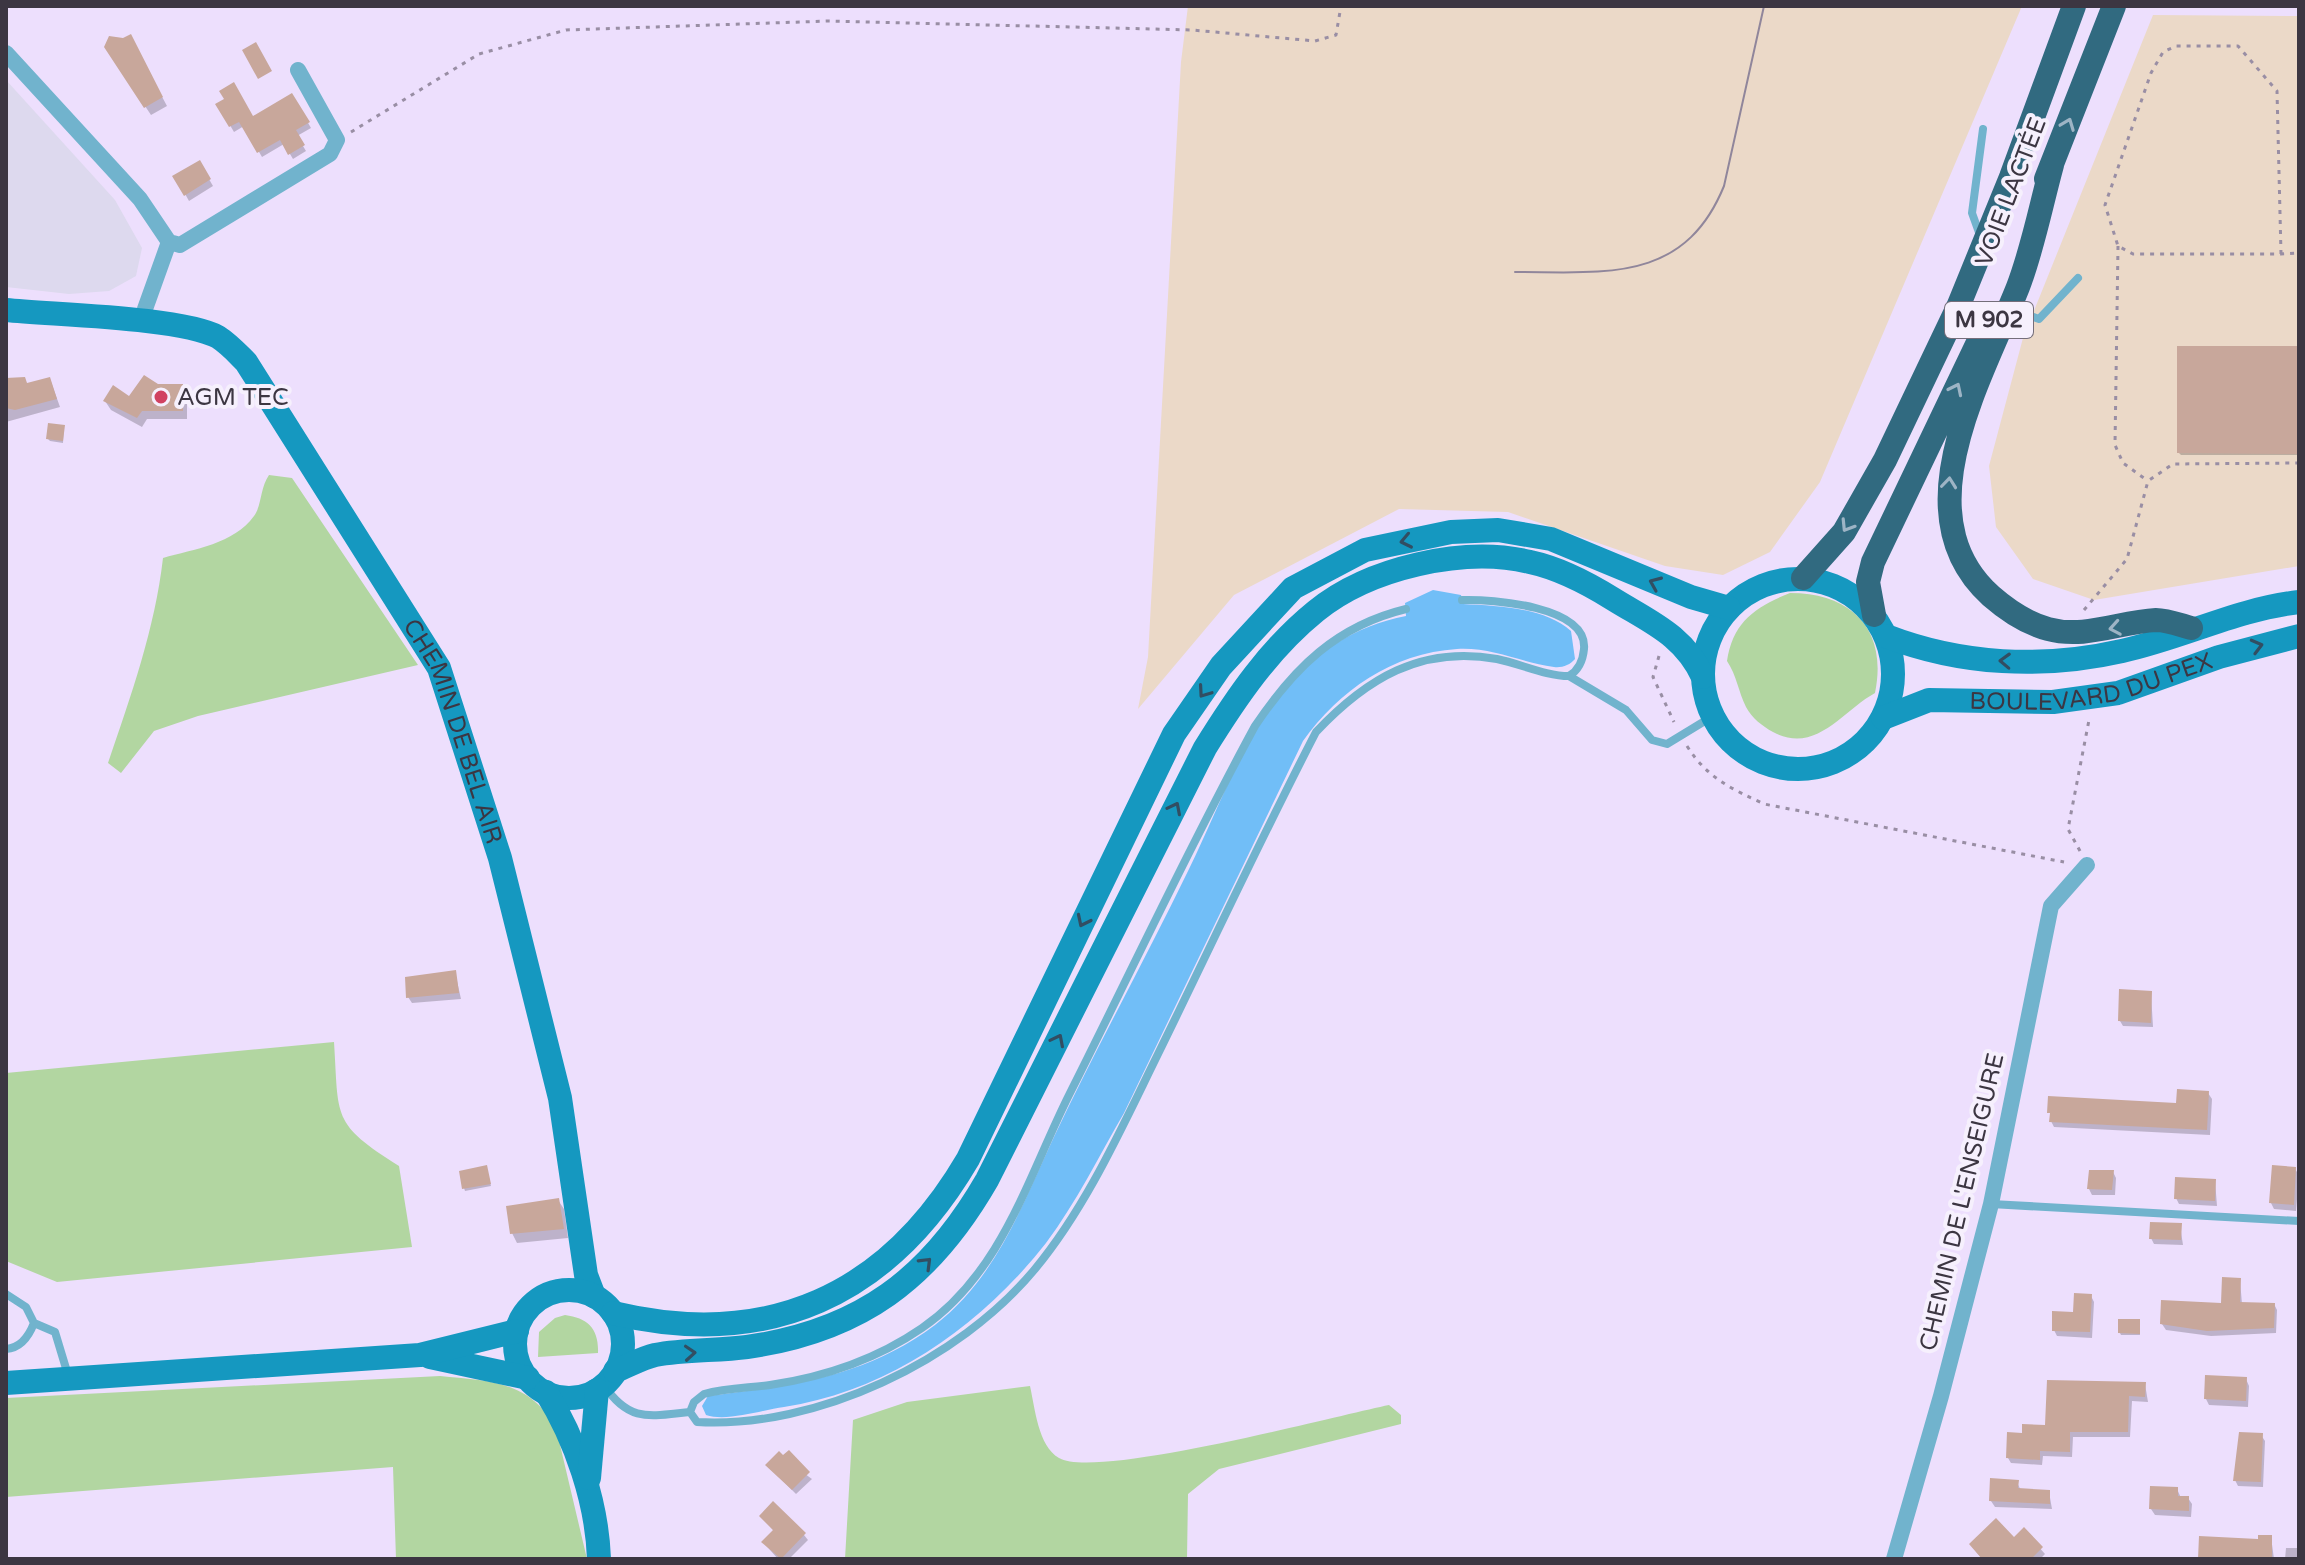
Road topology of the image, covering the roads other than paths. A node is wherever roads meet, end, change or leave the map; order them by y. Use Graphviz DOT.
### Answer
graph roads {
  1 [pos="2072,12"];
  2 [pos="2111,13"];
  3 [pos="6,53"];
  4 [pos="298,70"];
  5 [pos="1983,129"];
  6 [pos="2052,165"];
  7 [pos="169,242"];
  8 [pos="1983,245"];
  9 [pos="2078,278"];
  10 [pos="6,310"];
  11 [pos="144,323"];
  12 [pos="2002,326"];
  13 [pos="1803,578"];
  14 [pos="1462,600"];
  15 [pos="2299,602"];
  16 [pos="1729,608"];
  17 [pos="1406,609"];
  18 [pos="1880,626"];
  19 [pos="2191,628"];
  20 [pos="2299,636"];
  21 [pos="1569,676"];
  22 [pos="1703,677"];
  23 [pos="1713,716"];
  24 [pos="1883,718"];
  25 [pos="2087,865"];
  26 [pos="1991,1204"];
  27 [pos="2299,1221"];
  28 [pos="582,1251"];
  29 [pos="560,1291"];
  30 [pos="6,1294"];
  31 [pos="594,1296"];
  32 [pos="613,1313"];
  33 [pos="34,1323"];
  34 [pos="517,1331"];
  35 [pos="6,1349"];
  36 [pos="420,1355"];
  37 [pos="69,1379"];
  38 [pos="605,1382"];
  39 [pos="6,1383"];
  40 [pos="537,1385"];
  41 [pos="690,1412"];
  42 [pos="588,1489"];
  43 [pos="599,1559"];
  44 [pos="1894,1559"];
  1 -- 8 [label="highway, VOIE LACTÉE / M 902"];
  6 -- 2 [label="highway, VOIE LACTÉE / M 902, one-way"];
  3 -- 7 [label="street"];
  4 -- 7 [label="street"];
  5 -- 8 [label="lane"];
  6 -- 12 [label="highway"];
  18 -- 6 [label="highway, VOIE LACTÉE / M 902, one-way"];
  7 -- 11 [label="street"];
  8 -- 13 [label="highway, VOIE LACTÉE / M 902, one-way"];
  9 -- 12 [label="lane"];
  10 -- 11 [label="main road, CHEMIN DE BEL AIR"];
  11 -- 28 [label="main road, CHEMIN DE BEL AIR"];
  19 -- 12 [label="highway, one-way"];
  13 -- 16 [label="main road"];
  13 -- 18 [label="main road"];
  14 -- 21 [label="lane"];
  15 -- 19 [label="main road, BOULEVARD DU PEX"];
  16 -- 22 [label="main road"];
  16 -- 32 [label="main road, one-way"];
  17 -- 41 [label="lane"];
  19 -- 18 [label="main road, BOULEVARD DU PEX, one-way"];
  18 -- 24 [label="main road"];
  24 -- 20 [label="main road, BOULEVARD DU PEX, one-way"];
  21 -- 23 [label="lane"];
  21 -- 41 [label="lane"];
  22 -- 23 [label="main road"];
  38 -- 22 [label="main road, one-way"];
  23 -- 24 [label="main road"];
  25 -- 26 [label="street, CHEMIN DE L'ENSEIGURE"];
  26 -- 27 [label="lane"];
  26 -- 44 [label="street, CHEMIN DE L'ENSEIGURE"];
  28 -- 29 [label="main road"];
  28 -- 31 [label="main road, CHEMIN DE BEL AIR"];
  29 -- 31 [label="main road"];
  29 -- 34 [label="main road"];
  30 -- 33 [label="lane"];
  31 -- 32 [label="main road"];
  32 -- 38 [label="main road"];
  33 -- 35 [label="lane"];
  33 -- 37 [label="lane"];
  34 -- 36 [label="main road"];
  34 -- 40 [label="main road"];
  36 -- 37 [label="main road"];
  36 -- 40 [label="main road"];
  37 -- 39 [label="main road"];
  38 -- 40 [label="main road"];
  38 -- 41 [label="lane"];
  38 -- 42 [label="main road"];
  40 -- 42 [label="main road"];
  42 -- 43 [label="main road"];
}
